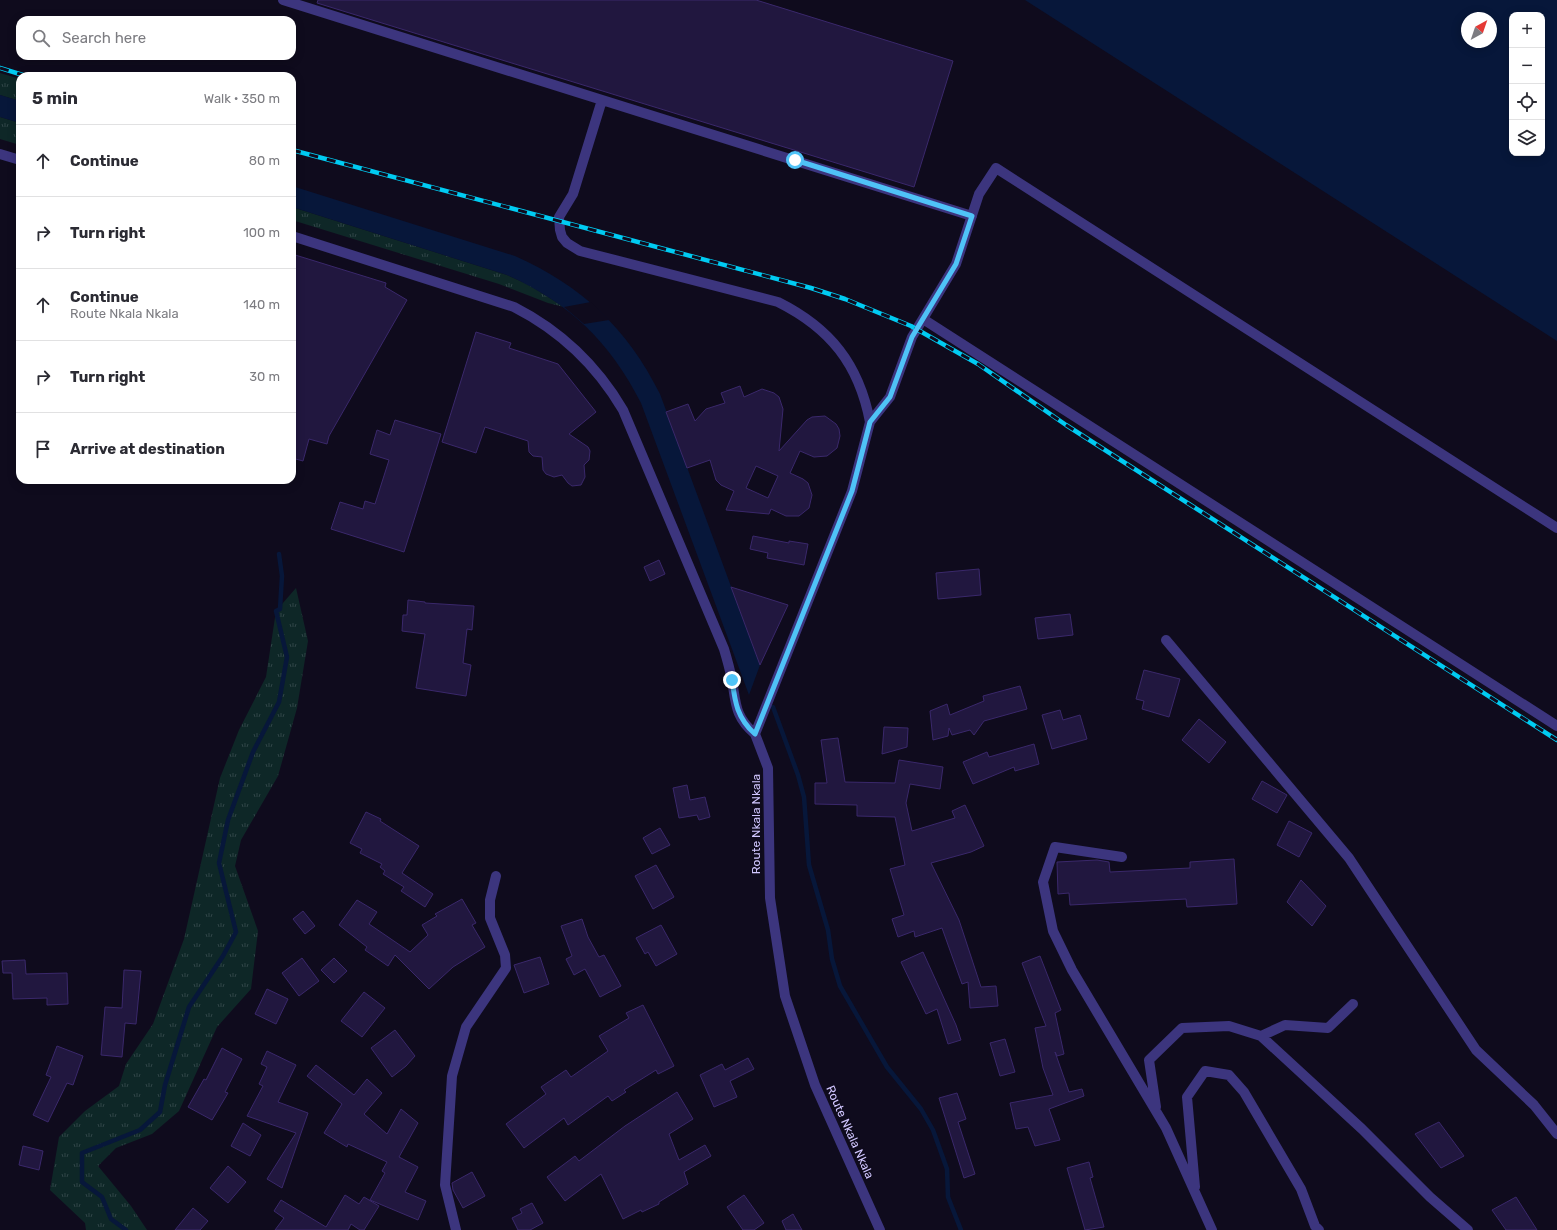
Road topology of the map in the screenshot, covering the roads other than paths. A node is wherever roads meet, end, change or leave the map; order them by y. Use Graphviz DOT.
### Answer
graph roads {
  1 [pos="284,0"];
  2 [pos="602,100"];
  3 [pos="0,154"];
  4 [pos="16,159"];
  5 [pos="972,216"];
  6 [pos="296,237"];
  7 [pos="923,319"];
  8 [pos="870,422"];
  9 [pos="1557,528"];
  10 [pos="1166,640"];
  11 [pos="1557,726"];
  12 [pos="755,734"];
  13 [pos="1122,857"];
  14 [pos="496,876"];
  15 [pos="1353,1004"];
  16 [pos="1261,1036"];
  17 [pos="1157,1113"];
  18 [pos="1557,1134"];
  19 [pos="1196,1195"];
  20 [pos="456,1230"];
  21 [pos="880,1230"];
  22 [pos="1212,1230"];
  23 [pos="1319,1230"];
  24 [pos="1468,1230"];
  1 -- 2 [label="street"];
  2 -- 5 [label="street"];
  2 -- 8 [label="street"];
  3 -- 4 [label="street"];
  5 -- 7 [label="street"];
  5 -- 9 [label="street"];
  6 -- 12 [label="street"];
  7 -- 8 [label="street"];
  7 -- 11 [label="street"];
  8 -- 12 [label="street"];
  10 -- 18 [label="street"];
  12 -- 21 [label="street, Route Nkala Nkala"];
  13 -- 17 [label="street"];
  14 -- 20 [label="street"];
  15 -- 16 [label="street"];
  16 -- 17 [label="street"];
  16 -- 24 [label="street"];
  17 -- 19 [label="street"];
  19 -- 22 [label="street"];
  19 -- 23 [label="street"];
}
